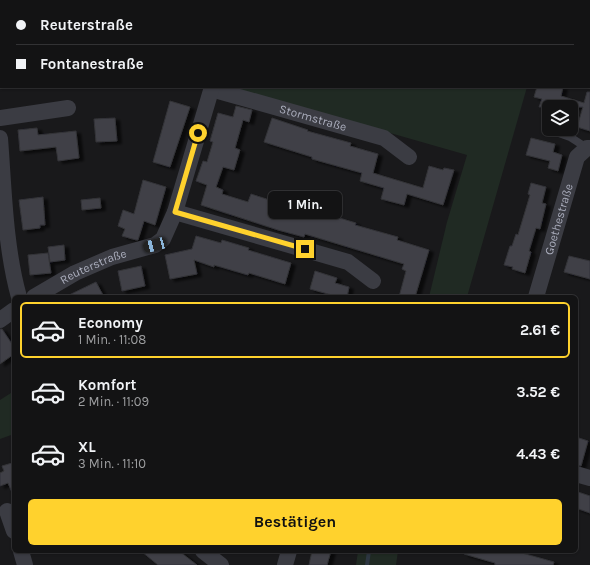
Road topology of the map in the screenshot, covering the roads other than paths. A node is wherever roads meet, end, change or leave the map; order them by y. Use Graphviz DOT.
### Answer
graph roads {
  1 [pos="211,88"];
  2 [pos="68,108"];
  3 [pos="0,118"];
  4 [pos="567,136"];
  5 [pos="0,138"];
  6 [pos="588,148"];
  7 [pos="409,157"];
  8 [pos="175,212"];
  9 [pos="4,232"];
  10 [pos="373,281"];
  11 [pos="18,295"];
  12 [pos="37,295"];
  13 [pos="537,295"];
  14 [pos="12,311"];
  15 [pos="0,320"];
  16 [pos="578,475"];
  17 [pos="590,478"];
  18 [pos="7,510"];
  19 [pos="12,525"];
  20 [pos="22,553"];
  21 [pos="206,553"];
  22 [pos="288,553"];
  23 [pos="25,565"];
  24 [pos="221,565"];
  25 [pos="285,565"];
  1 -- 7 [label="street, Stormstraße"];
  1 -- 8 [label="street, Reuterstraße"];
  2 -- 3 [label="street"];
  4 -- 6 [label="lane"];
  5 -- 9 [label="street"];
  6 -- 13 [label="street, Goethestraße"];
  8 -- 10 [label="street"];
  8 -- 12 [label="street, Reuterstraße"];
  9 -- 11 [label="street"];
  14 -- 15 [label="street"];
  16 -- 17 [label="street"];
  18 -- 19 [label="street"];
  20 -- 23 [label="street"];
  21 -- 24 [label="street"];
  22 -- 25 [label="street"];
}
